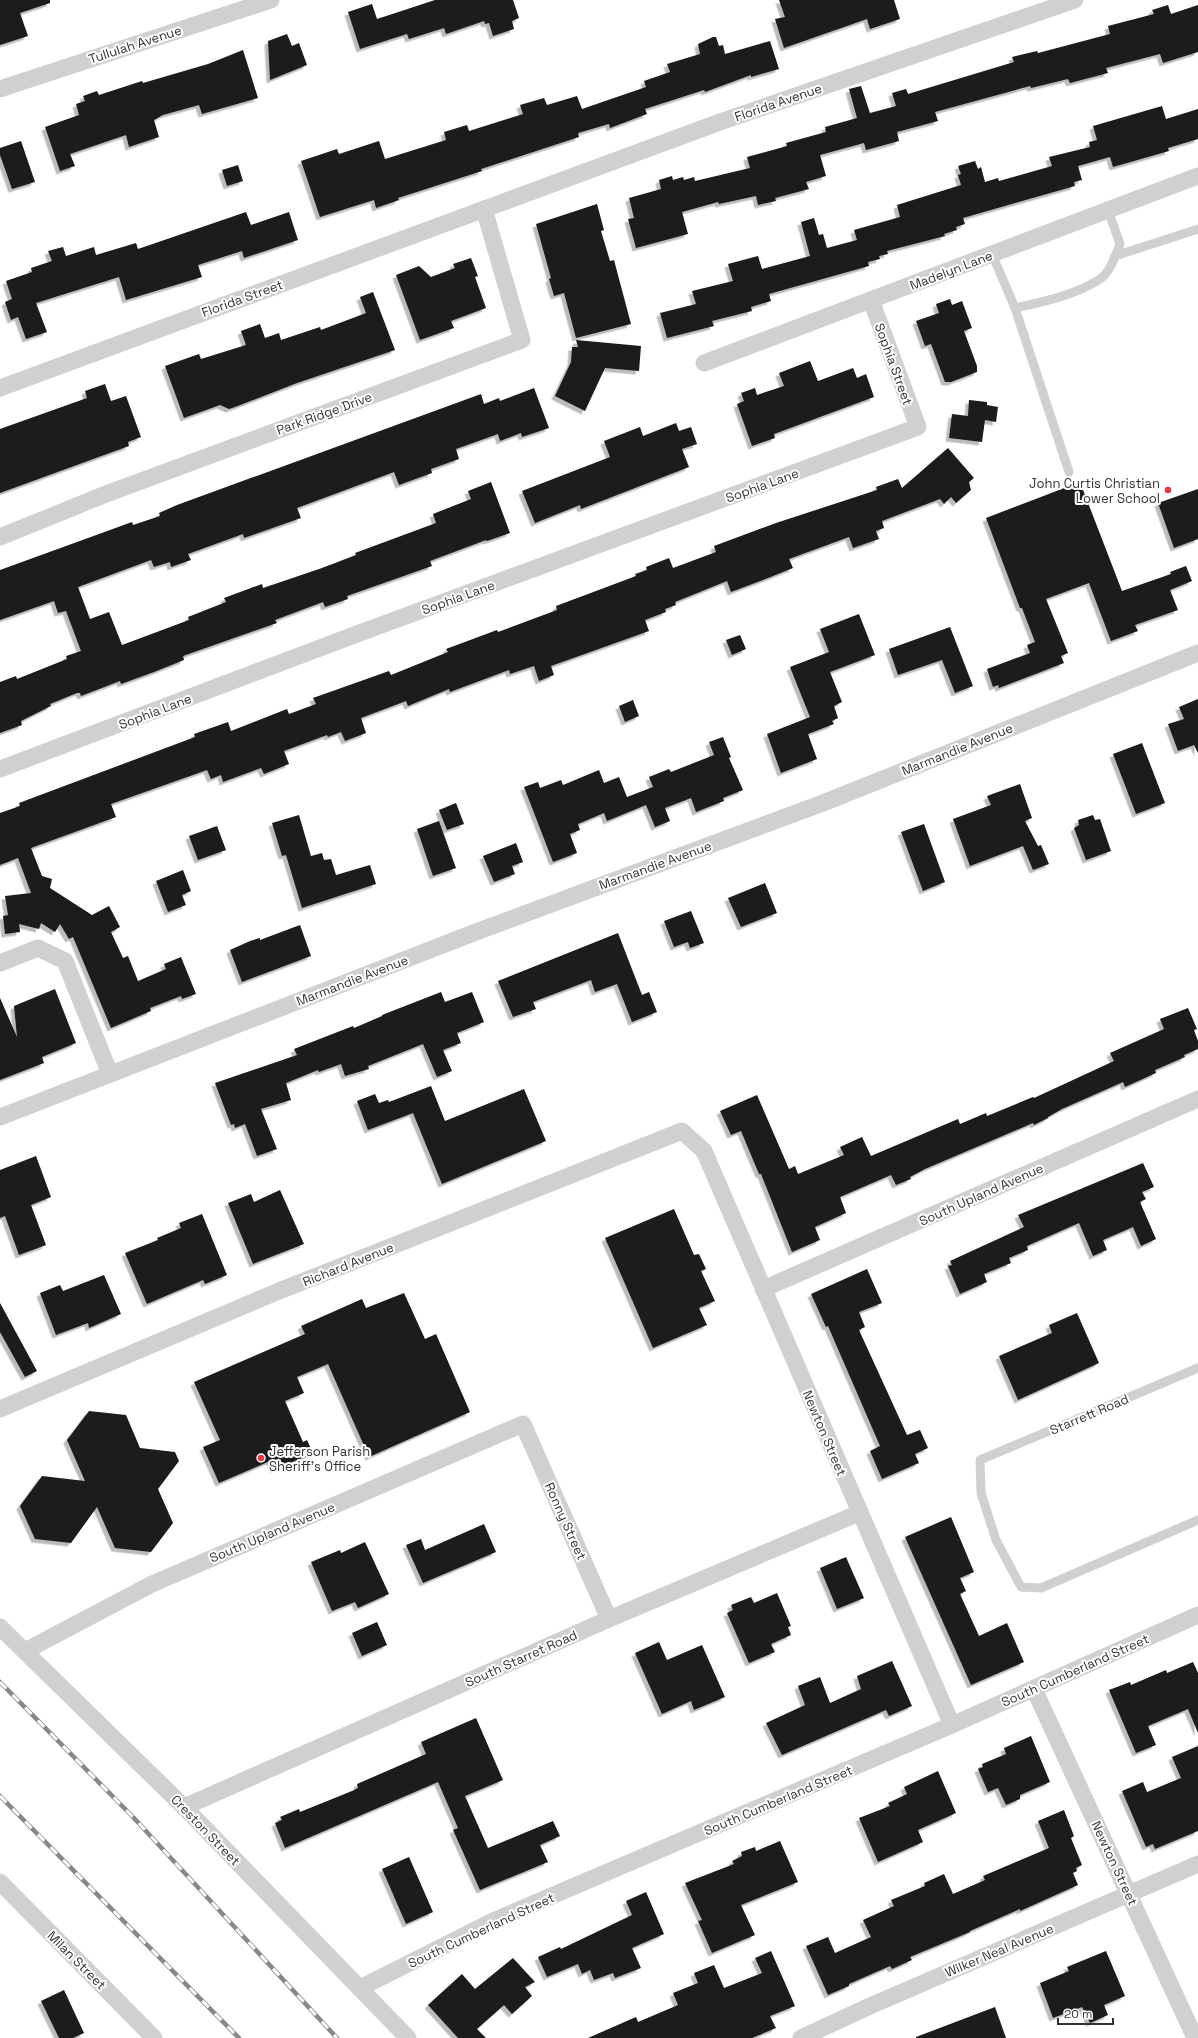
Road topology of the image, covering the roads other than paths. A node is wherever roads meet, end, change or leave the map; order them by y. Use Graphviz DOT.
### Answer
graph roads {
  1 [pos="271,0"];
  2 [pos="1075,0"];
  3 [pos="0,89"];
  4 [pos="1198,176"];
  5 [pos="484,209"];
  6 [pos="1108,210"];
  7 [pos="1198,229"];
  8 [pos="992,254"];
  9 [pos="1115,256"];
  10 [pos="871,300"];
  11 [pos="1015,308"];
  12 [pos="704,363"];
  13 [pos="0,388"];
  14 [pos="918,427"];
  15 [pos="1069,472"];
  16 [pos="0,537"];
  17 [pos="1198,653"];
  18 [pos="0,769"];
  19 [pos="0,963"];
  20 [pos="110,1074"];
  21 [pos="1198,1099"];
  22 [pos="0,1118"];
  23 [pos="695,1143"];
  24 [pos="763,1289"];
  25 [pos="1198,1368"];
  26 [pos="0,1409"];
  27 [pos="523,1424"];
  28 [pos="859,1513"];
  29 [pos="1198,1520"];
  30 [pos="1198,1615"];
  31 [pos="609,1619"];
  32 [pos="0,1627"];
  33 [pos="25,1651"];
  34 [pos="1034,1689"];
  35 [pos="952,1725"];
  36 [pos="184,1807"];
  37 [pos="1198,1864"];
  38 [pos="2,1888"];
  39 [pos="1130,1894"];
  40 [pos="360,1988"];
  41 [pos="154,2038"];
  42 [pos="408,2038"];
  43 [pos="801,2038"];
  44 [pos="1195,2038"];
  1 -- 3 [label="street, Tullulah Avenue"];
  2 -- 5 [label="street, Florida Avenue"];
  4 -- 6 [label="street, Madelyn Lane"];
  5 -- 13 [label="street, Florida Street"];
  5 -- 16 [label="street, Park Ridge Drive"];
  6 -- 8 [label="street, Madelyn Lane"];
  6 -- 9 [label="lane"];
  7 -- 9 [label="lane"];
  8 -- 10 [label="street, Madelyn Lane"];
  8 -- 11 [label="lane"];
  9 -- 11 [label="lane"];
  10 -- 12 [label="street, Madelyn Lane"];
  10 -- 14 [label="street, Sophia Street"];
  11 -- 15 [label="lane"];
  14 -- 18 [label="street, Sophia Lane"];
  17 -- 20 [label="street, Marmandie Avenue"];
  19 -- 20 [label="street"];
  20 -- 22 [label="street, Marmandie Avenue"];
  21 -- 24 [label="street, South Upland Avenue"];
  23 -- 24 [label="street, Newton Street"];
  23 -- 26 [label="street, Richard Avenue"];
  24 -- 28 [label="street, Newton Street"];
  25 -- 29 [label="lane, Starrett Road"];
  27 -- 31 [label="street, Ronny Street"];
  27 -- 33 [label="street, South Upland Avenue"];
  28 -- 31 [label="street, South Starret Road"];
  28 -- 35 [label="street, Newton Street"];
  30 -- 34 [label="street, South Cumberland Street"];
  31 -- 36 [label="street, South Starret Road"];
  32 -- 33 [label="street, Creston Street"];
  33 -- 36 [label="street, Creston Street"];
  34 -- 35 [label="street, South Cumberland Street"];
  34 -- 39 [label="street, Newton Street"];
  35 -- 40 [label="street, South Cumberland Street"];
  36 -- 40 [label="street, Creston Street"];
  37 -- 39 [label="street, Wilker Neal Avenue"];
  38 -- 41 [label="street, Milan Street"];
  39 -- 43 [label="street, Wilker Neal Avenue"];
  39 -- 44 [label="street, Newton Street"];
  40 -- 42 [label="street, Creston Street"];
}
